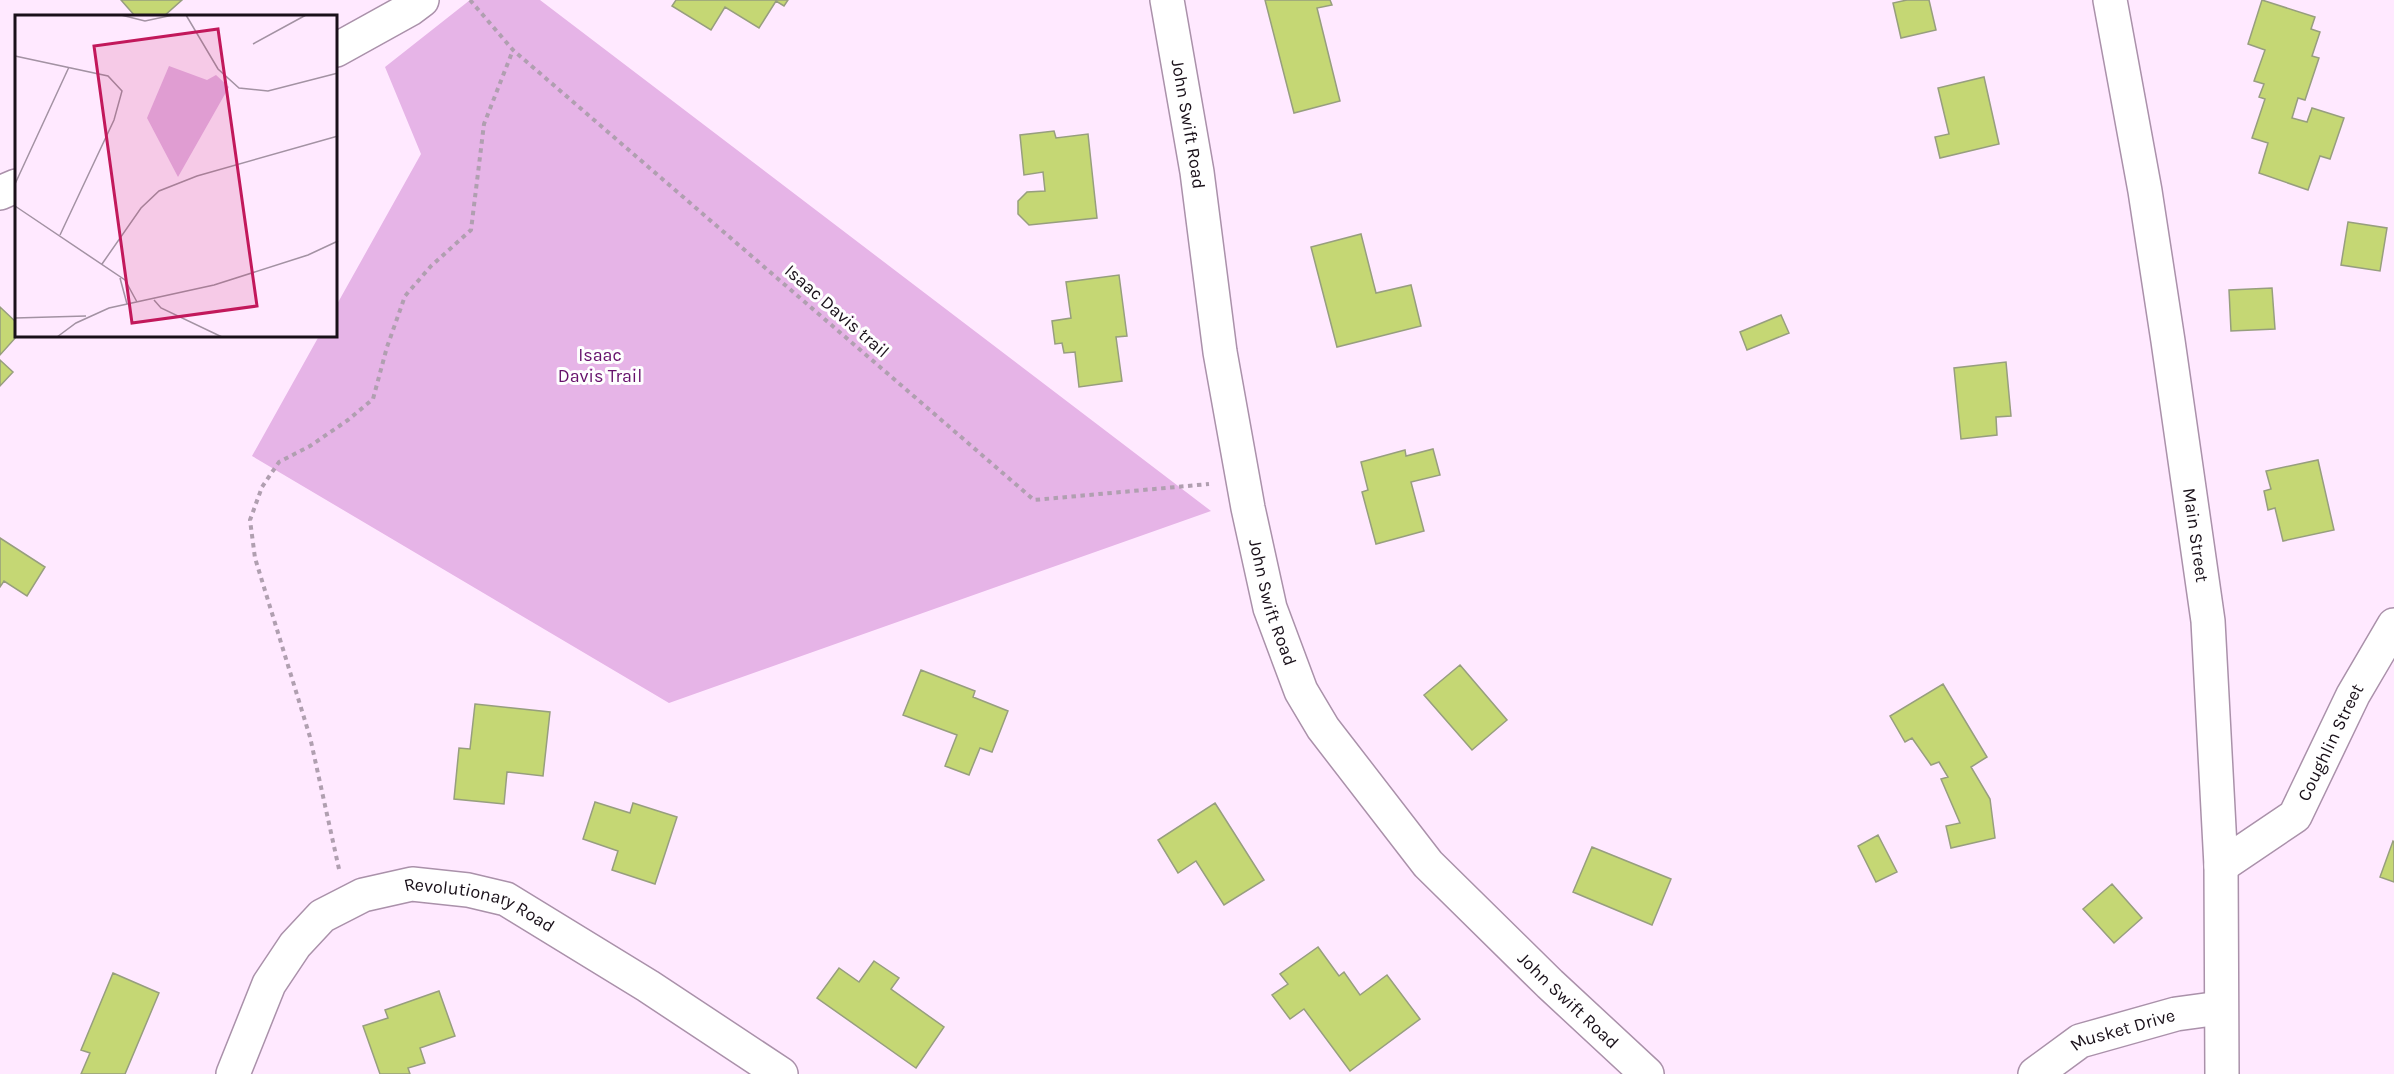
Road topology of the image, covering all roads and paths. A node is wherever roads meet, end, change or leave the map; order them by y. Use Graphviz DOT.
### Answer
graph roads {
  1 [pos="422,0"];
  2 [pos="470,0"];
  3 [pos="1167,0"];
  4 [pos="2110,0"];
  5 [pos="338,49"];
  6 [pos="513,50"];
  7 [pos="15,186"];
  8 [pos="0,193"];
  9 [pos="1243,481"];
  10 [pos="2394,625"];
  11 [pos="2221,866"];
  12 [pos="344,905"];
  13 [pos="2220,1008"];
  14 [pos="233,1074"];
  15 [pos="781,1074"];
  16 [pos="1647,1074"];
  17 [pos="2035,1074"];
  18 [pos="2222,1074"];
  1 -- 5 [label="street"];
  2 -- 6 [label="path, Isaac Davis trail"];
  3 -- 9 [label="street, John Swift Road"];
  4 -- 11 [label="street, Main Street"];
  6 -- 9 [label="path, Isaac Davis trail"];
  6 -- 12 [label="path"];
  7 -- 8 [label="street"];
  9 -- 16 [label="street, John Swift Road"];
  10 -- 11 [label="street, Coughlin Street"];
  11 -- 13 [label="street, Main Street"];
  12 -- 14 [label="street, Revolutionary Road"];
  12 -- 15 [label="street, Revolutionary Road"];
  13 -- 17 [label="street, Musket Drive"];
  13 -- 18 [label="street, Main Street"];
}
